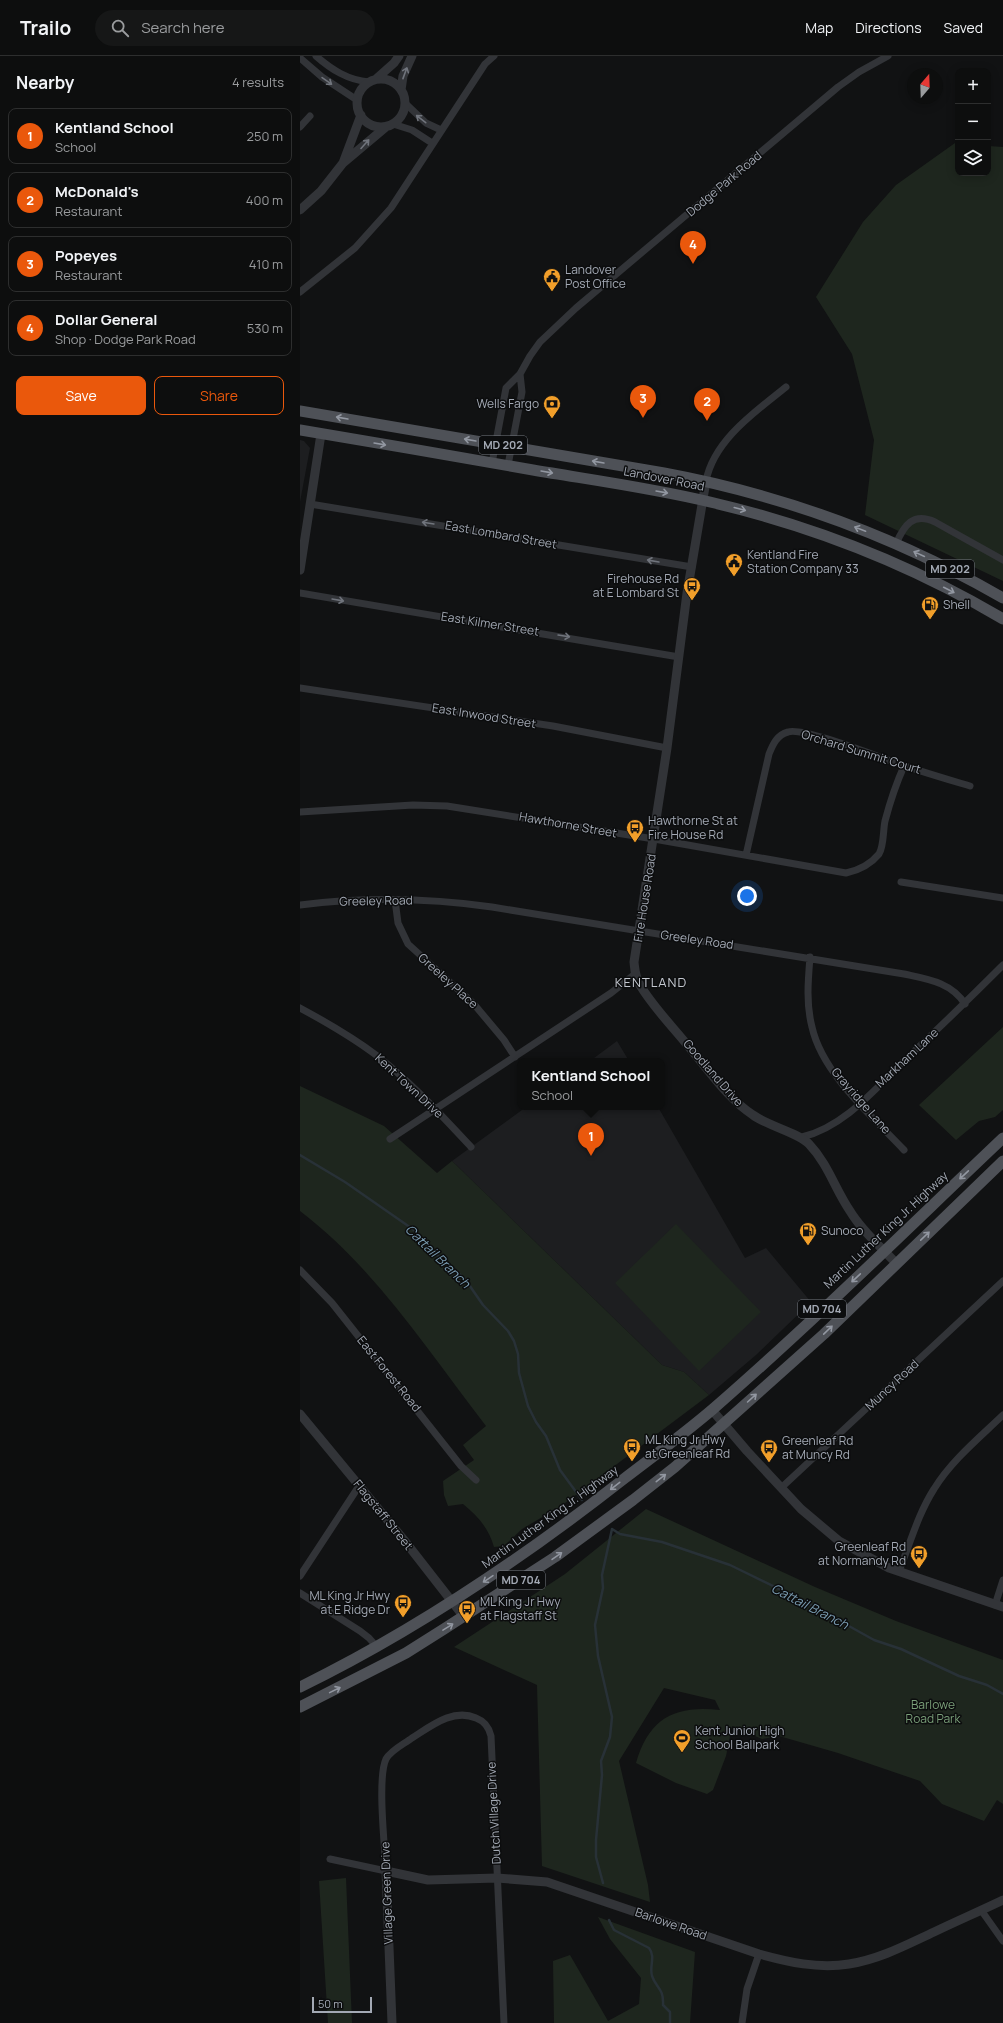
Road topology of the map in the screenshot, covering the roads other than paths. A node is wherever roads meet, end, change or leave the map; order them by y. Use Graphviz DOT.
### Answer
graph roads {
  1 [pos="316,56"];
  2 [pos="399,56"];
  3 [pos="412,56"];
  4 [pos="494,56"];
  5 [pos="888,56"];
  6 [pos="300,58"];
  7 [pos="372,81"];
  8 [pos="401,90"];
  9 [pos="357,100"];
  10 [pos="405,104"];
  11 [pos="360,115"];
  12 [pos="310,116"];
  13 [pos="390,125"];
  14 [pos="300,127"];
  15 [pos="441,130"];
  16 [pos="432,143"];
  17 [pos="343,163"];
  18 [pos="300,210"];
  19 [pos="300,292"];
  20 [pos="520,374"];
  21 [pos="786,387"];
  22 [pos="300,411"];
  23 [pos="300,430"];
  24 [pos="321,434"];
  25 [pos="496,444"];
  26 [pos="512,447"];
  27 [pos="492,463"];
  28 [pos="508,466"];
  29 [pos="706,481"];
  30 [pos="702,500"];
  31 [pos="310,504"];
  32 [pos="896,544"];
  33 [pos="1003,560"];
  34 [pos="889,561"];
  35 [pos="692,567"];
  36 [pos="300,570"];
  37 [pos="300,593"];
  38 [pos="1003,598"];
  39 [pos="1003,619"];
  40 [pos="679,657"];
  41 [pos="300,688"];
  42 [pos="667,748"];
  43 [pos="904,766"];
  44 [pos="970,786"];
  45 [pos="300,812"];
  46 [pos="654,839"];
  47 [pos="746,854"];
  48 [pos="901,882"];
  49 [pos="1003,898"];
  50 [pos="395,900"];
  51 [pos="300,905"];
  52 [pos="640,932"];
  53 [pos="810,957"];
  54 [pos="1003,965"];
  55 [pos="635,974"];
  56 [pos="965,1004"];
  57 [pos="300,1008"];
  58 [pos="515,1057"];
  59 [pos="860,1103"];
  60 [pos="435,1110"];
  61 [pos="1003,1134"];
  62 [pos="802,1137"];
  63 [pos="1003,1138"];
  64 [pos="390,1139"];
  65 [pos="471,1147"];
  66 [pos="992,1148"];
  67 [pos="904,1150"];
  68 [pos="1003,1161"];
  69 [pos="884,1250"];
  70 [pos="896,1263"];
  71 [pos="300,1270"];
  72 [pos="1003,1281"];
  73 [pos="712,1410"];
  74 [pos="300,1414"];
  75 [pos="1003,1415"];
  76 [pos="723,1424"];
  77 [pos="476,1480"];
  78 [pos="359,1486"];
  79 [pos="781,1488"];
  80 [pos="899,1571"];
  81 [pos="300,1576"];
  82 [pos="1003,1580"];
  83 [pos="300,1594"];
  84 [pos="453,1602"];
  85 [pos="999,1606"];
  86 [pos="464,1617"];
  87 [pos="376,1647"];
  88 [pos="300,1687"];
  89 [pos="300,1707"];
  90 [pos="385,1763"];
  91 [pos="330,1859"];
  92 [pos="386,1871"];
  93 [pos="497,1878"];
  94 [pos="1003,1900"];
  95 [pos="981,1910"];
  96 [pos="1003,1941"];
  97 [pos="758,1954"];
  98 [pos="392,2023"];
  99 [pos="504,2023"];
  100 [pos="742,2023"];
  1 -- 7 [label="street"];
  2 -- 7 [label="street"];
  8 -- 3 [label="street, one-way"];
  4 -- 15 [label="street"];
  5 -- 20 [label="street, Dodge Park Road"];
  6 -- 9 [label="street, one-way"];
  7 -- 8 [label="street"];
  7 -- 9 [label="street"];
  8 -- 10 [label="street"];
  9 -- 11 [label="street"];
  10 -- 13 [label="street"];
  15 -- 10 [label="street, one-way"];
  11 -- 13 [label="street"];
  11 -- 17 [label="street"];
  12 -- 14 [label="street"];
  13 -- 16 [label="street"];
  17 -- 13 [label="street, one-way"];
  15 -- 16 [label="street"];
  16 -- 19 [label="street"];
  17 -- 18 [label="street"];
  20 -- 25 [label="street, Dodge Park Road"];
  20 -- 26 [label="street"];
  21 -- 29 [label="street"];
  25 -- 22 [label="main road, Landover Road / MD 202, one-way"];
  23 -- 24 [label="main road, Landover Road / MD 202"];
  24 -- 27 [label="main road, Landover Road / MD 202, one-way"];
  24 -- 31 [label="street"];
  25 -- 26 [label="main road, Landover Road / MD 202"];
  25 -- 27 [label="street, Dodge Park Road"];
  26 -- 28 [label="street"];
  29 -- 26 [label="main road, Landover Road / MD 202, one-way"];
  27 -- 28 [label="main road, Landover Road / MD 202"];
  28 -- 30 [label="main road, Landover Road / MD 202, one-way"];
  29 -- 30 [label="street, Fire House Road"];
  32 -- 29 [label="main road, Landover Road / MD 202, one-way"];
  30 -- 34 [label="main road, Landover Road / MD 202, one-way"];
  30 -- 35 [label="street, Fire House Road"];
  35 -- 31 [label="street, East Lombard Street, one-way"];
  31 -- 36 [label="street"];
  32 -- 33 [label="street"];
  32 -- 34 [label="main road"];
  38 -- 32 [label="main road, Landover Road / MD 202, one-way"];
  34 -- 39 [label="main road, Landover Road / MD 202, one-way"];
  35 -- 40 [label="street, Fire House Road"];
  37 -- 40 [label="street, East Kilmer Street, one-way"];
  40 -- 42 [label="street, Fire House Road"];
  41 -- 42 [label="street, East Inwood Street"];
  42 -- 46 [label="street, Fire House Road"];
  43 -- 44 [label="street, Orchard Summit Court"];
  43 -- 47 [label="street, Hawthorne Street"];
  43 -- 47 [label="street, Orchard Summit Court"];
  45 -- 46 [label="street, Hawthorne Street"];
  46 -- 47 [label="street, Hawthorne Street"];
  46 -- 52 [label="street, Fire House Road"];
  48 -- 49 [label="street"];
  50 -- 51 [label="street, Greeley Road"];
  50 -- 52 [label="street, Greeley Road"];
  50 -- 58 [label="street, Greeley Place"];
  52 -- 53 [label="street, Greeley Road"];
  52 -- 55 [label="street, Fire House Road"];
  53 -- 56 [label="street, Greeley Road"];
  53 -- 59 [label="street, Grayridge Lane"];
  54 -- 56 [label="street, Markham Lane"];
  55 -- 58 [label="street"];
  55 -- 62 [label="street, Goodland Drive"];
  56 -- 59 [label="street, Markham Lane"];
  57 -- 60 [label="street, Kent Town Drive"];
  58 -- 60 [label="street"];
  59 -- 62 [label="street, Markham Lane"];
  59 -- 67 [label="street, Grayridge Lane"];
  60 -- 64 [label="street"];
  60 -- 65 [label="street, Kent Town Drive"];
  61 -- 66 [label="main road"];
  62 -- 69 [label="street"];
  63 -- 66 [label="main road, Martin Luther King Jr. Highway / MD 704"];
  66 -- 69 [label="main road, Martin Luther King Jr. Highway / MD 704, one-way"];
  70 -- 68 [label="main road, MD 704, one-way"];
  69 -- 70 [label="street"];
  69 -- 73 [label="main road, Martin Luther King Jr. Highway / MD 704, one-way"];
  76 -- 70 [label="main road, MD 704, one-way"];
  71 -- 77 [label="street, East Forest Road"];
  72 -- 79 [label="street, Muncy Road"];
  73 -- 76 [label="street"];
  73 -- 84 [label="main road, Martin Luther King Jr. Highway / MD 704, one-way"];
  74 -- 78 [label="street, Flagstaff Street"];
  75 -- 80 [label="street"];
  76 -- 79 [label="street"];
  86 -- 76 [label="main road, MD 704, one-way"];
  78 -- 81 [label="street"];
  78 -- 84 [label="street, Flagstaff Street"];
  79 -- 80 [label="street"];
  80 -- 85 [label="street"];
  82 -- 85 [label="street"];
  83 -- 87 [label="street"];
  84 -- 86 [label="street, Flagstaff Street"];
  84 -- 87 [label="main road, Martin Luther King Jr. Highway / MD 704"];
  89 -- 86 [label="main road, MD 704, one-way"];
  87 -- 88 [label="main road, Martin Luther King Jr. Highway / MD 704"];
  90 -- 92 [label="street, Village Green Drive"];
  90 -- 93 [label="street, Dutch Village Drive"];
  91 -- 92 [label="street, Barlowe Road"];
  92 -- 93 [label="street, Barlowe Road"];
  92 -- 98 [label="street, Village Green Drive"];
  93 -- 97 [label="street, Barlowe Road"];
  93 -- 99 [label="street, Dutch Village Drive"];
  94 -- 95 [label="street, Barlowe Road"];
  95 -- 96 [label="street"];
  95 -- 97 [label="street, Barlowe Road"];
  97 -- 100 [label="street"];
}
